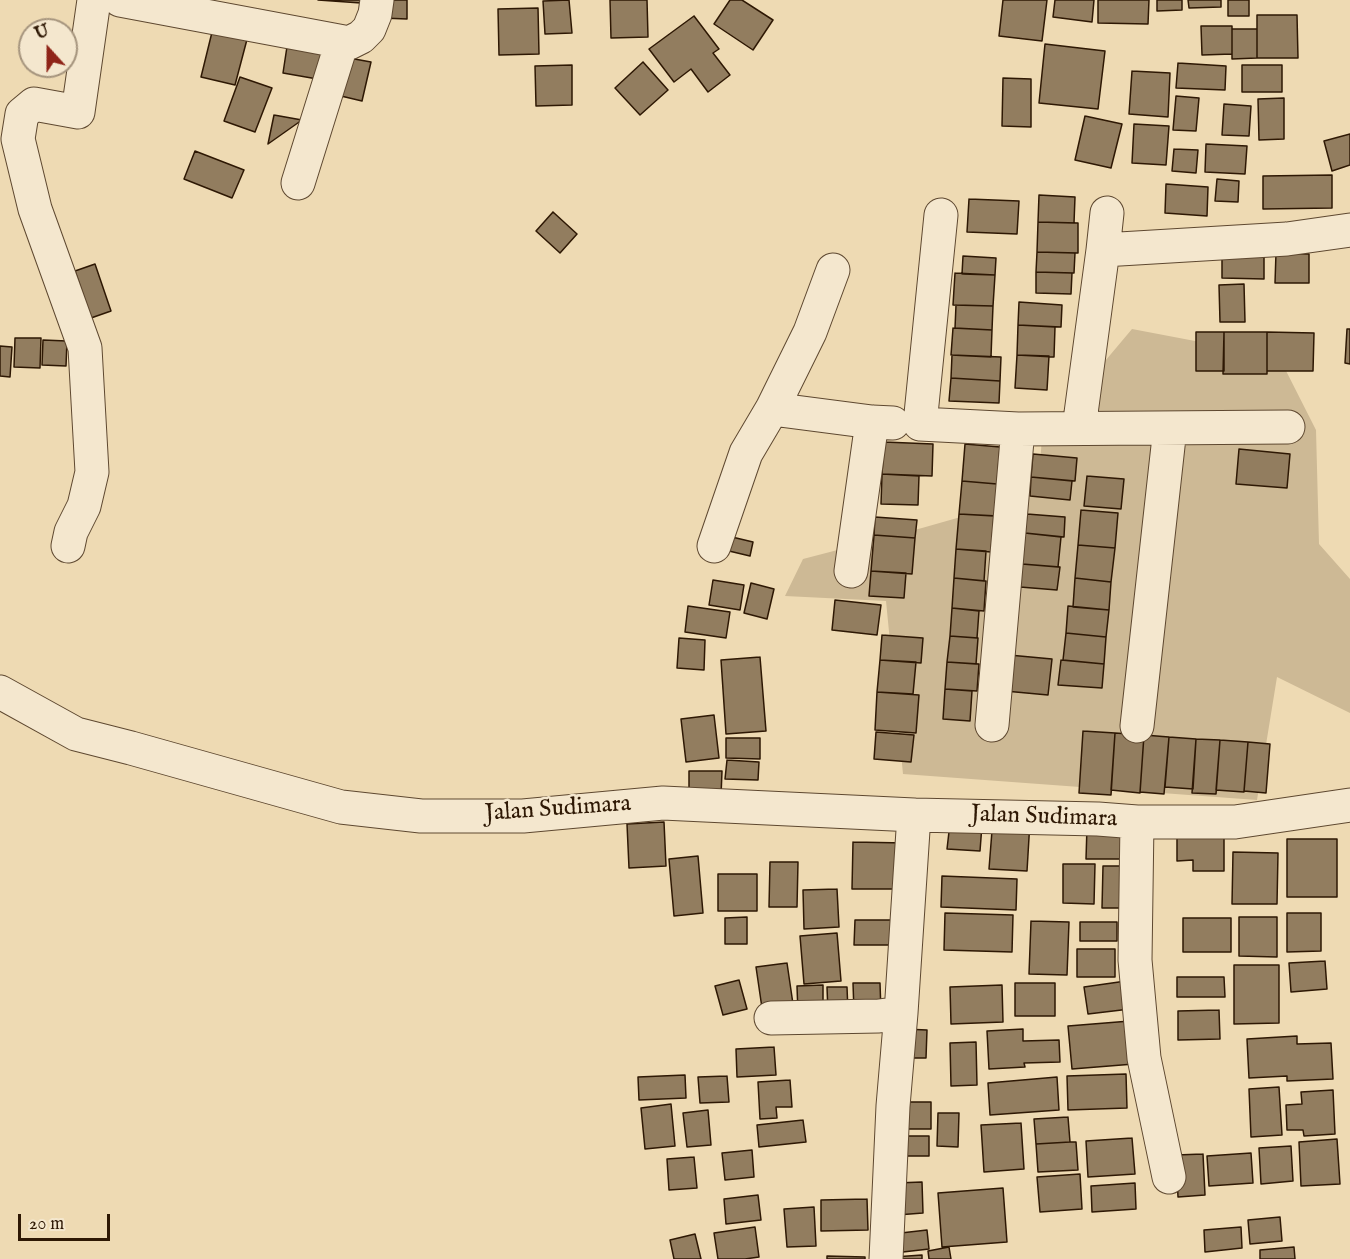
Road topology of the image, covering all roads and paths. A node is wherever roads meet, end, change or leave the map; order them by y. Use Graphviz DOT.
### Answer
graph roads {
  1 [pos="94,0"];
  2 [pos="120,0"];
  3 [pos="377,0"];
  4 [pos="342,42"];
  5 [pos="298,183"];
  6 [pos="1107,213"];
  7 [pos="941,215"];
  8 [pos="1350,230"];
  9 [pos="1102,250"];
  10 [pos="832,270"];
  11 [pos="772,409"];
  12 [pos="872,422"];
  13 [pos="920,424"];
  14 [pos="1288,427"];
  15 [pos="1079,428"];
  16 [pos="1170,428"];
  17 [pos="1018,429"];
  18 [pos="68,546"];
  19 [pos="714,546"];
  20 [pos="851,571"];
  21 [pos="0,692"];
  22 [pos="992,725"];
  23 [pos="1137,726"];
  24 [pos="1350,805"];
  25 [pos="914,815"];
  26 [pos="1137,822"];
  27 [pos="901,1013"];
  28 [pos="771,1018"];
  29 [pos="1169,1177"];
  30 [pos="886,1259"];
  1 -- 18 [label="street"];
  2 -- 4 [label="street"];
  3 -- 4 [label="street"];
  4 -- 5 [label="street"];
  6 -- 9 [label="street"];
  7 -- 13 [label="street"];
  8 -- 9 [label="street"];
  9 -- 15 [label="street"];
  10 -- 11 [label="street"];
  11 -- 12 [label="street"];
  11 -- 19 [label="street"];
  12 -- 13 [label="street"];
  12 -- 20 [label="street"];
  13 -- 17 [label="street"];
  14 -- 16 [label="street"];
  15 -- 16 [label="street"];
  15 -- 17 [label="street"];
  16 -- 23 [label="street"];
  17 -- 22 [label="street"];
  21 -- 25 [label="street, Jalan Sudimara"];
  24 -- 26 [label="street, Jalan Sudimara"];
  25 -- 26 [label="street, Jalan Sudimara"];
  25 -- 27 [label="street"];
  26 -- 29 [label="street, Jalan Sudimara"];
  27 -- 28 [label="street"];
  27 -- 30 [label="street"];
}
